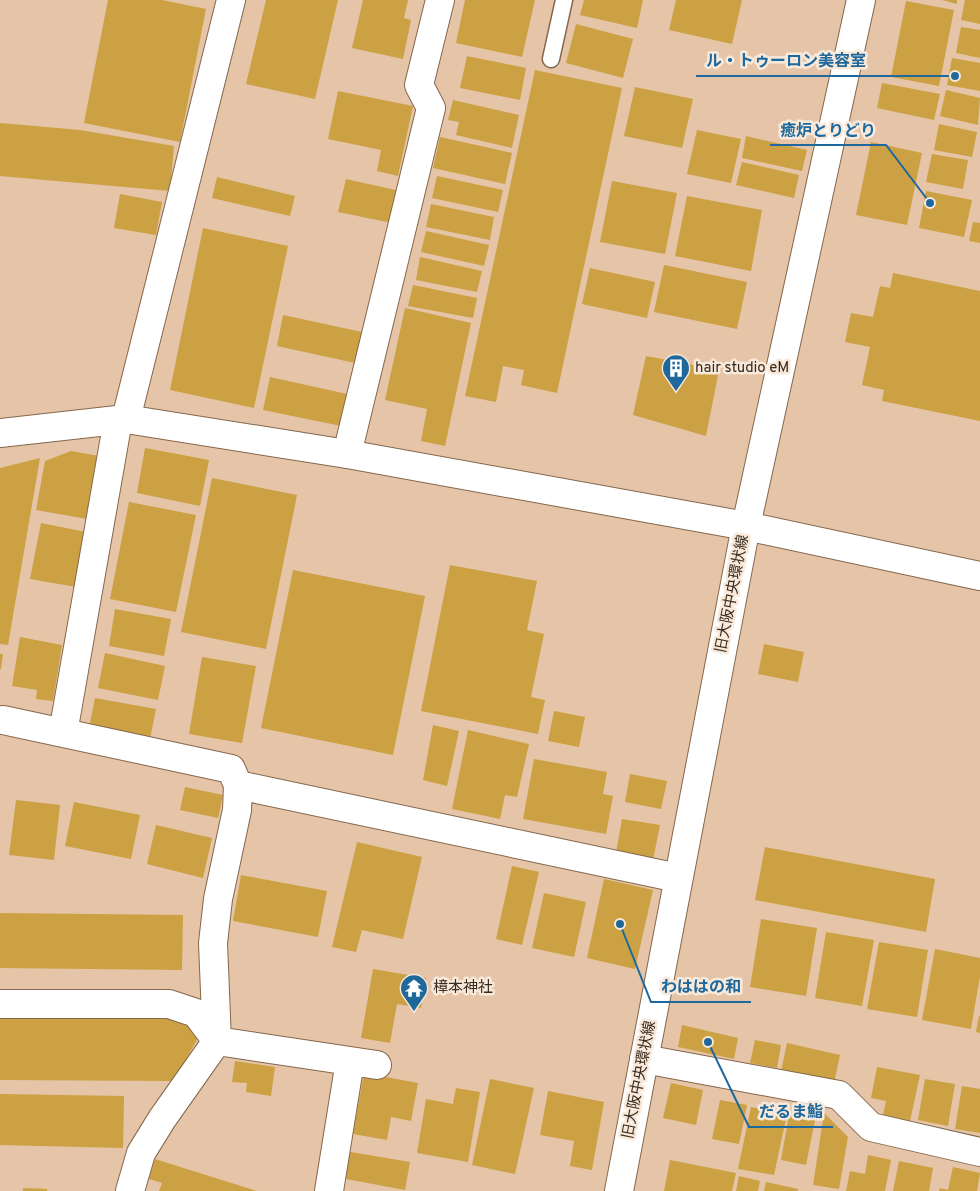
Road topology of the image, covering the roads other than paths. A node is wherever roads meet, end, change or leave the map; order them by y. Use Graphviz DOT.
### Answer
graph roads {
  1 [pos="231,0"];
  2 [pos="440,0"];
  3 [pos="564,0"];
  4 [pos="861,0"];
  5 [pos="551,59"];
  6 [pos="122,419"];
  7 [pos="0,433"];
  8 [pos="347,454"];
  9 [pos="746,526"];
  10 [pos="980,576"];
  11 [pos="4,720"];
  12 [pos="63,733"];
  13 [pos="238,786"];
  14 [pos="678,878"];
  15 [pos="0,1004"];
  16 [pos="217,1041"];
  17 [pos="644,1059"];
  18 [pos="350,1061"];
  19 [pos="377,1064"];
  20 [pos="980,1152"];
  21 [pos="130,1191"];
  22 [pos="329,1191"];
  23 [pos="619,1191"];
  1 -- 6 [label="street"];
  2 -- 8 [label="street"];
  3 -- 5 [label="lane"];
  4 -- 9 [label="street, 旧大阪中央環状線"];
  6 -- 7 [label="street"];
  6 -- 8 [label="street"];
  6 -- 12 [label="street"];
  8 -- 9 [label="street"];
  9 -- 10 [label="street"];
  9 -- 14 [label="street, 旧大阪中央環状線"];
  11 -- 12 [label="street"];
  12 -- 13 [label="street"];
  13 -- 14 [label="street"];
  13 -- 16 [label="street"];
  14 -- 17 [label="street, 旧大阪中央環状線"];
  15 -- 16 [label="street"];
  16 -- 18 [label="street"];
  16 -- 21 [label="street"];
  17 -- 20 [label="street"];
  17 -- 23 [label="street, 旧大阪中央環状線"];
  18 -- 19 [label="street"];
  18 -- 22 [label="street"];
}
